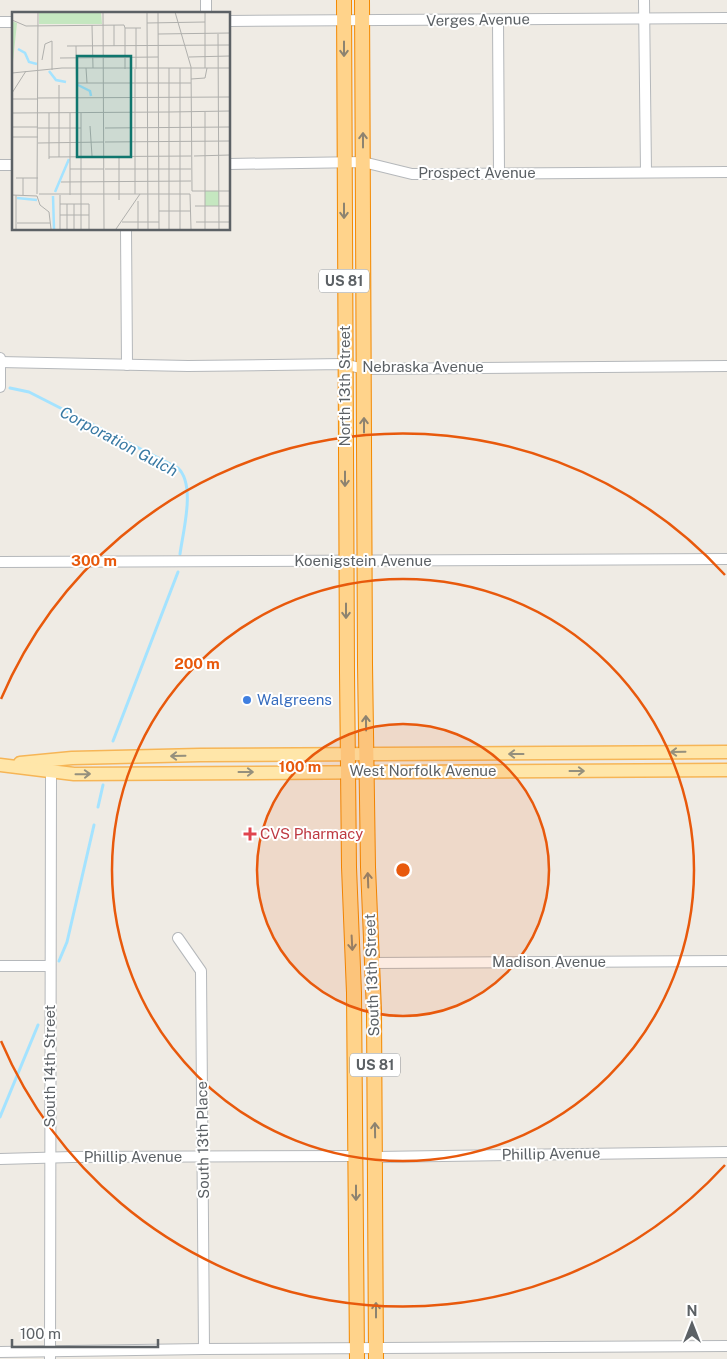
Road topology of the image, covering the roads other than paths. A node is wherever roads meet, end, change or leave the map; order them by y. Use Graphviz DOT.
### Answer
graph roads {
  1 [pos="344,0"];
  2 [pos="362,0"];
  3 [pos="644,0"];
  4 [pos="644,18"];
  5 [pos="727,18"];
  6 [pos="498,20"];
  7 [pos="230,21"];
  8 [pos="344,21"];
  9 [pos="362,22"];
  10 [pos="344,162"];
  11 [pos="363,162"];
  12 [pos="230,164"];
  13 [pos="646,172"];
  14 [pos="727,172"];
  15 [pos="499,173"];
  16 [pos="126,230"];
  17 [pos="0,358"];
  18 [pos="0,362"];
  19 [pos="344,364"];
  20 [pos="127,365"];
  21 [pos="727,366"];
  22 [pos="364,369"];
  23 [pos="0,387"];
  24 [pos="727,559"];
  25 [pos="0,562"];
  26 [pos="346,562"];
  27 [pos="364,562"];
  28 [pos="727,752"];
  29 [pos="348,755"];
  30 [pos="366,755"];
  31 [pos="0,764"];
  32 [pos="727,770"];
  33 [pos="51,772"];
  34 [pos="348,772"];
  35 [pos="367,772"];
  36 [pos="178,938"];
  37 [pos="727,961"];
  38 [pos="372,964"];
  39 [pos="0,966"];
  40 [pos="50,966"];
  41 [pos="727,1152"];
  42 [pos="204,1156"];
  43 [pos="356,1156"];
  44 [pos="376,1157"];
  45 [pos="0,1159"];
  46 [pos="50,1159"];
  47 [pos="727,1346"];
  48 [pos="566,1347"];
  49 [pos="204,1349"];
  50 [pos="0,1352"];
  51 [pos="357,1354"];
  52 [pos="376,1354"];
  53 [pos="50,1356"];
  54 [pos="566,1359"];
  1 -- 8 [label="highway, North 13th Street / US 81"];
  2 -- 9 [label="highway, North 13th Street / US 81"];
  3 -- 4 [label="street"];
  4 -- 5 [label="street, Verges Avenue"];
  4 -- 6 [label="street, Verges Avenue"];
  4 -- 13 [label="street"];
  6 -- 9 [label="street, Verges Avenue"];
  6 -- 15 [label="street"];
  7 -- 8 [label="street, Verges Avenue"];
  8 -- 9 [label="street, Verges Avenue"];
  8 -- 10 [label="highway, North 13th Street / US 81, one-way"];
  11 -- 9 [label="highway, North 13th Street / US 81, one-way"];
  10 -- 11 [label="street, Prospect Avenue"];
  10 -- 12 [label="street, Prospect Avenue"];
  10 -- 19 [label="highway, North 13th Street / US 81, one-way"];
  11 -- 15 [label="street, Prospect Avenue"];
  11 -- 22 [label="highway, North 13th Street / US 81"];
  13 -- 14 [label="street, Prospect Avenue"];
  13 -- 15 [label="street, Prospect Avenue"];
  16 -- 20 [label="street"];
  17 -- 18 [label="street"];
  18 -- 20 [label="street, Nebraska Avenue"];
  18 -- 23 [label="street"];
  19 -- 20 [label="street, Nebraska Avenue"];
  19 -- 22 [label="street, Nebraska Avenue"];
  19 -- 26 [label="highway, North 13th Street / US 81, one-way"];
  21 -- 22 [label="street, Nebraska Avenue"];
  27 -- 22 [label="highway, North 13th Street / US 81, one-way"];
  24 -- 27 [label="street, Koenigstein Avenue"];
  25 -- 26 [label="street, Koenigstein Avenue"];
  26 -- 27 [label="street, Koenigstein Avenue"];
  26 -- 29 [label="highway, North 13th Street / US 81, one-way"];
  30 -- 27 [label="highway, North 13th Street / US 81, one-way"];
  28 -- 30 [label="main road, West Norfolk Avenue, one-way"];
  29 -- 30 [label="main road, West Norfolk Avenue"];
  29 -- 31 [label="main road, West Norfolk Avenue, one-way"];
  29 -- 34 [label="highway, North 13th Street / US 81"];
  30 -- 35 [label="highway, North 13th Street / US 81"];
  31 -- 33 [label="main road, West Norfolk Avenue"];
  35 -- 32 [label="main road, West Norfolk Avenue, one-way"];
  33 -- 34 [label="main road, West Norfolk Avenue, one-way"];
  33 -- 40 [label="street, South 14th Street"];
  34 -- 35 [label="main road, West Norfolk Avenue"];
  34 -- 43 [label="highway, South 13th Street / US 81, one-way"];
  38 -- 35 [label="highway, South 13th Street / US 81, one-way"];
  36 -- 42 [label="street, South 13th Place"];
  37 -- 38 [label="street, Madison Avenue"];
  44 -- 38 [label="highway, South 13th Street / US 81, one-way"];
  39 -- 40 [label="street"];
  40 -- 46 [label="street, South 14th Street"];
  41 -- 44 [label="street, Phillip Avenue"];
  42 -- 43 [label="street, Phillip Avenue"];
  42 -- 46 [label="street, Phillip Avenue"];
  42 -- 49 [label="street, South 13th Place"];
  43 -- 51 [label="highway, South 13th Street / US 81, one-way"];
  52 -- 44 [label="highway, South 13th Street / US 81, one-way"];
  45 -- 46 [label="street, Phillip Avenue"];
  46 -- 53 [label="street, South 14th Street"];
  47 -- 48 [label="street"];
  48 -- 52 [label="street"];
  48 -- 54 [label="street"];
  49 -- 51 [label="street"];
  49 -- 53 [label="street"];
  50 -- 53 [label="street"];
  51 -- 52 [label="street"];
}
